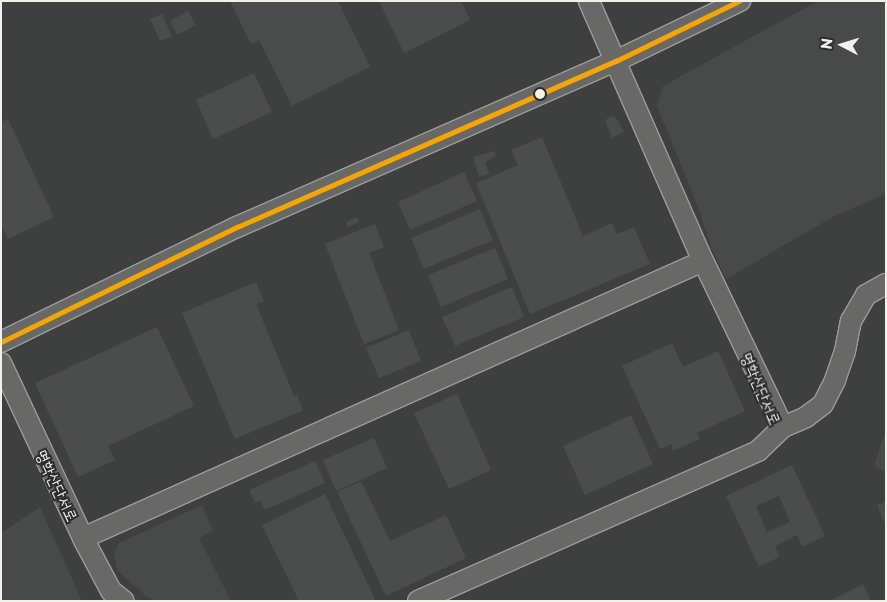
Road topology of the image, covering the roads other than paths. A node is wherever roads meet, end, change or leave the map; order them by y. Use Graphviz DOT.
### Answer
graph roads {
  1 [pos="589,1"];
  2 [pos="740,1"];
  3 [pos="616,61"];
  4 [pos="703,260"];
  5 [pos="886,284"];
  6 [pos="1,342"];
  7 [pos="1,363"];
  8 [pos="782,427"];
  9 [pos="83,538"];
  10 [pos="124,601"];
  11 [pos="418,601"];
  1 -- 3 [label="street, 명학산단서로"];
  2 -- 3 [label="street"];
  3 -- 4 [label="street, 명학산단서로"];
  3 -- 6 [label="street"];
  4 -- 8 [label="street, 명학산단서로"];
  4 -- 9 [label="street"];
  5 -- 8 [label="street"];
  7 -- 9 [label="street, 명학산단서로"];
  8 -- 11 [label="street, 명학산단서로"];
  9 -- 10 [label="street, 명학산단서로"];
}
